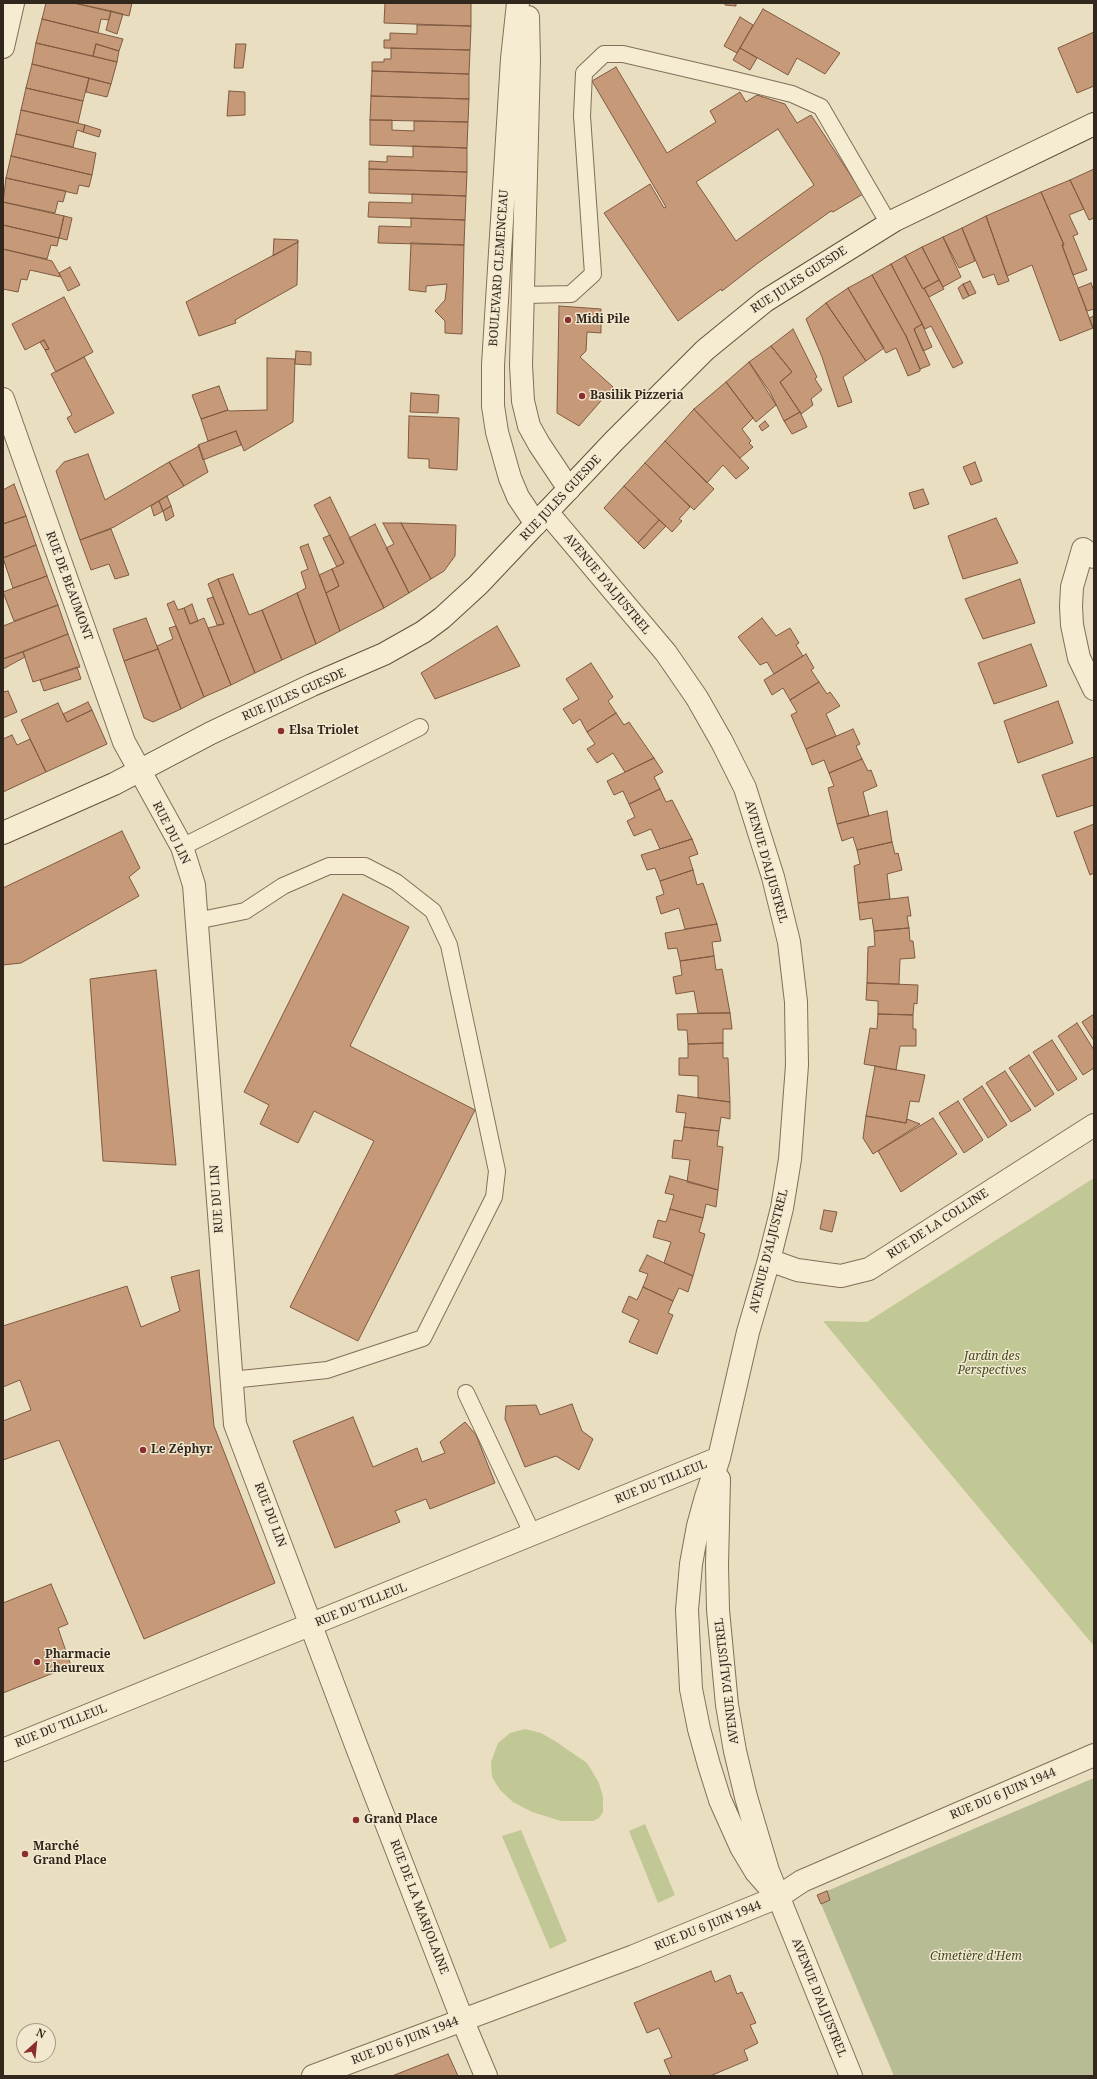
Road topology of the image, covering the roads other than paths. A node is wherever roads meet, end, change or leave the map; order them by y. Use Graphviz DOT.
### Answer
graph roads {
  1 [pos="13,3"];
  2 [pos="518,3"];
  3 [pos="528,3"];
  4 [pos="3,47"];
  5 [pos="1094,124"];
  6 [pos="889,224"];
  7 [pos="523,295"];
  8 [pos="3,399"];
  9 [pos="569,489"];
  10 [pos="542,518"];
  11 [pos="1094,557"];
  12 [pos="1094,689"];
  13 [pos="420,727"];
  14 [pos="139,771"];
  15 [pos="3,833"];
  16 [pos="182,847"];
  17 [pos="196,921"];
  18 [pos="1094,1125"];
  19 [pos="769,1260"];
  20 [pos="231,1380"];
  21 [pos="466,1393"];
  22 [pos="719,1458"];
  23 [pos="533,1535"];
  24 [pos="312,1625"];
  25 [pos="3,1750"];
  26 [pos="1094,1755"];
  27 [pos="778,1897"];
  28 [pos="462,2019"];
  29 [pos="312,2076"];
  30 [pos="486,2076"];
  31 [pos="851,2076"];
  1 -- 4 [label="street"];
  2 -- 10 [label="street, BOULEVARD CLEMENCEAU"];
  3 -- 7 [label="street, BOULEVARD CLEMENCEAU"];
  5 -- 6 [label="street, RUE JULES GUESDE"];
  6 -- 7 [label="lane"];
  6 -- 9 [label="street, RUE JULES GUESDE"];
  7 -- 9 [label="street, BOULEVARD CLEMENCEAU"];
  8 -- 14 [label="street, RUE DE BEAUMONT"];
  9 -- 10 [label="street, RUE JULES GUESDE"];
  10 -- 14 [label="street, RUE JULES GUESDE"];
  10 -- 19 [label="street, AVENUE D'ALJUSTREL"];
  11 -- 12 [label="street"];
  13 -- 16 [label="lane"];
  14 -- 15 [label="street, RUE JULES GUESDE"];
  14 -- 16 [label="street, RUE DU LIN"];
  16 -- 17 [label="street, RUE DU LIN"];
  17 -- 20 [label="street, RUE DU LIN"];
  17 -- 20 [label="lane"];
  18 -- 19 [label="street, RUE DE LA COLLINE"];
  19 -- 22 [label="street, AVENUE D'ALJUSTREL"];
  20 -- 24 [label="street, RUE DU LIN"];
  21 -- 23 [label="lane"];
  22 -- 23 [label="street, RUE DU TILLEUL"];
  22 -- 27 [label="street, AVENUE D'ALJUSTREL"];
  22 -- 27 [label="street, AVENUE D'ALJUSTREL"];
  23 -- 24 [label="street, RUE DU TILLEUL"];
  24 -- 25 [label="street, RUE DU TILLEUL"];
  24 -- 28 [label="street, RUE DE LA MARJOLAINE"];
  26 -- 27 [label="street, RUE DU 6 JUIN 1944"];
  27 -- 28 [label="street, RUE DU 6 JUIN 1944"];
  27 -- 31 [label="street, AVENUE D'ALJUSTREL"];
  28 -- 29 [label="street, RUE DU 6 JUIN 1944"];
  28 -- 30 [label="street, RUE DE LA MARJOLAINE"];
}
